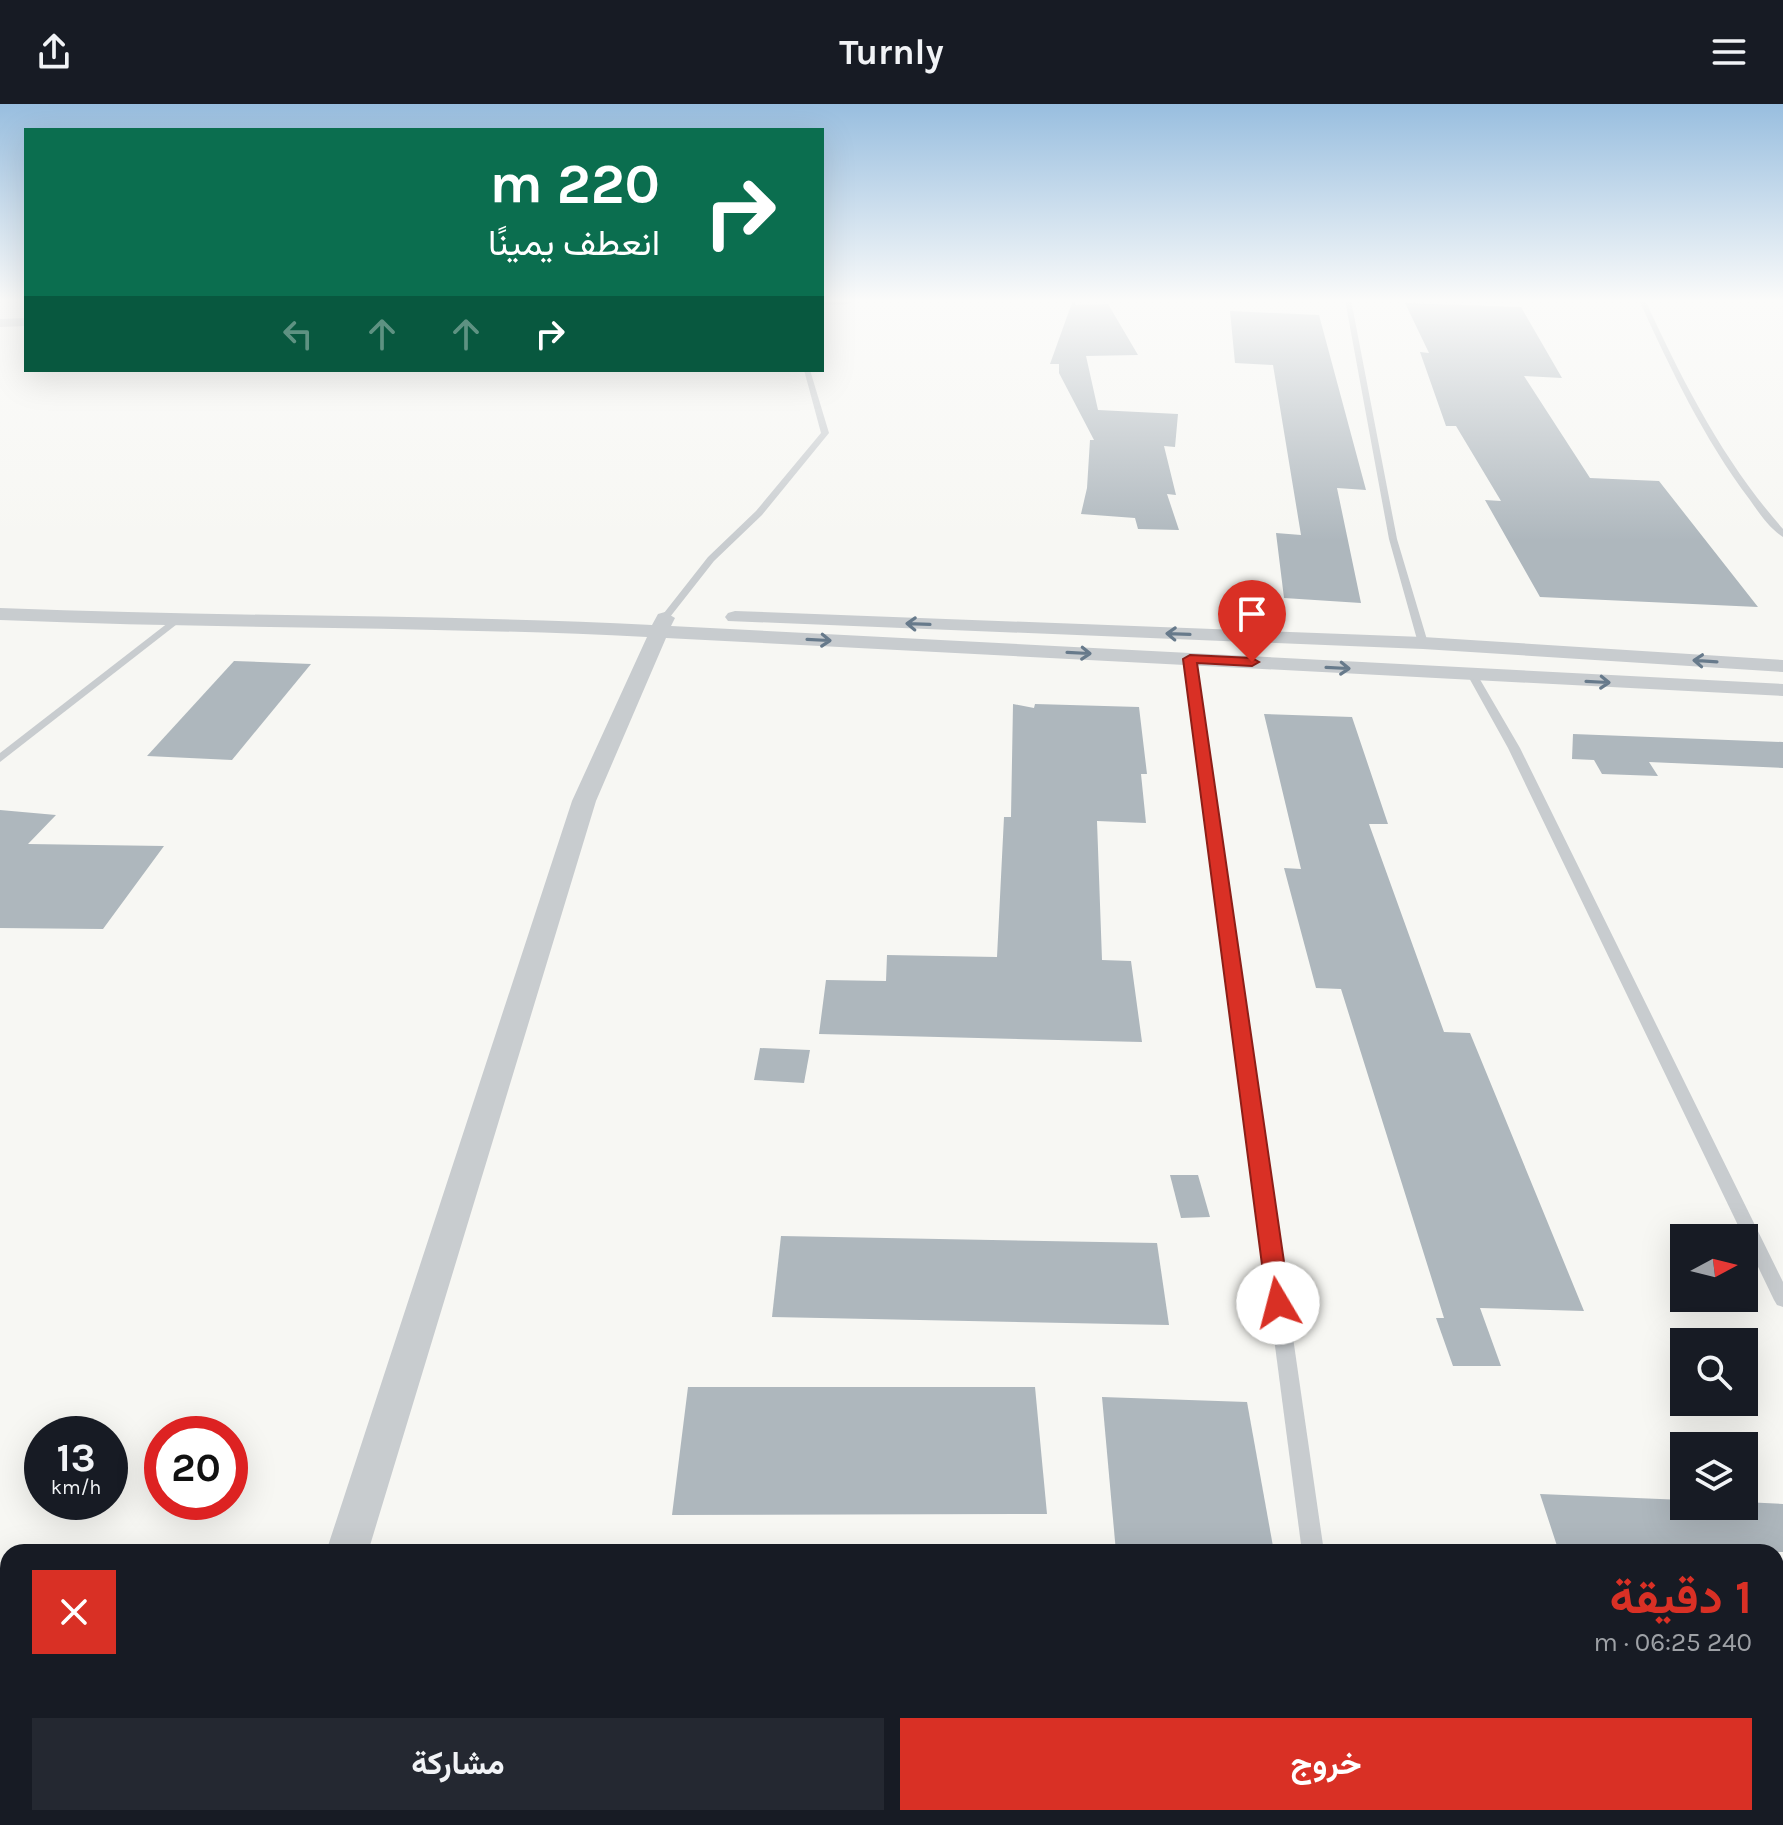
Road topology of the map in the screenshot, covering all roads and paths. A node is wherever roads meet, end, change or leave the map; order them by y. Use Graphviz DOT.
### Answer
graph roads {
  1 [pos="810,380"];
  2 [pos="1363,380"];
  3 [pos="1679,380"];
  4 [pos="1783,534"];
  5 [pos="0,614"];
  6 [pos="176,621"];
  7 [pos="662,624"];
  8 [pos="951,625"];
  9 [pos="762,628"];
  10 [pos="1423,643"];
  11 [pos="947,647"];
  12 [pos="1190,659"];
  13 [pos="1783,666"];
  14 [pos="1473,676"];
  15 [pos="1783,690"];
  16 [pos="0,759"];
  17 [pos="1783,1300"];
  18 [pos="350,1544"];
  19 [pos="1312,1544"];
  1 -- 7 [label="lane"];
  2 -- 10 [label="lane"];
  3 -- 4 [label="lane"];
  5 -- 6 [label="street"];
  6 -- 7 [label="street"];
  6 -- 16 [label="lane"];
  7 -- 9 [label="street"];
  7 -- 18 [label="street"];
  8 -- 9 [label="street, one-way"];
  10 -- 8 [label="street, one-way"];
  8 -- 11 [label="street"];
  9 -- 11 [label="street, one-way"];
  13 -- 10 [label="street, one-way"];
  11 -- 12 [label="street, one-way"];
  12 -- 14 [label="street, one-way"];
  12 -- 19 [label="lane"];
  14 -- 15 [label="street, one-way"];
  14 -- 17 [label="lane"];
}
